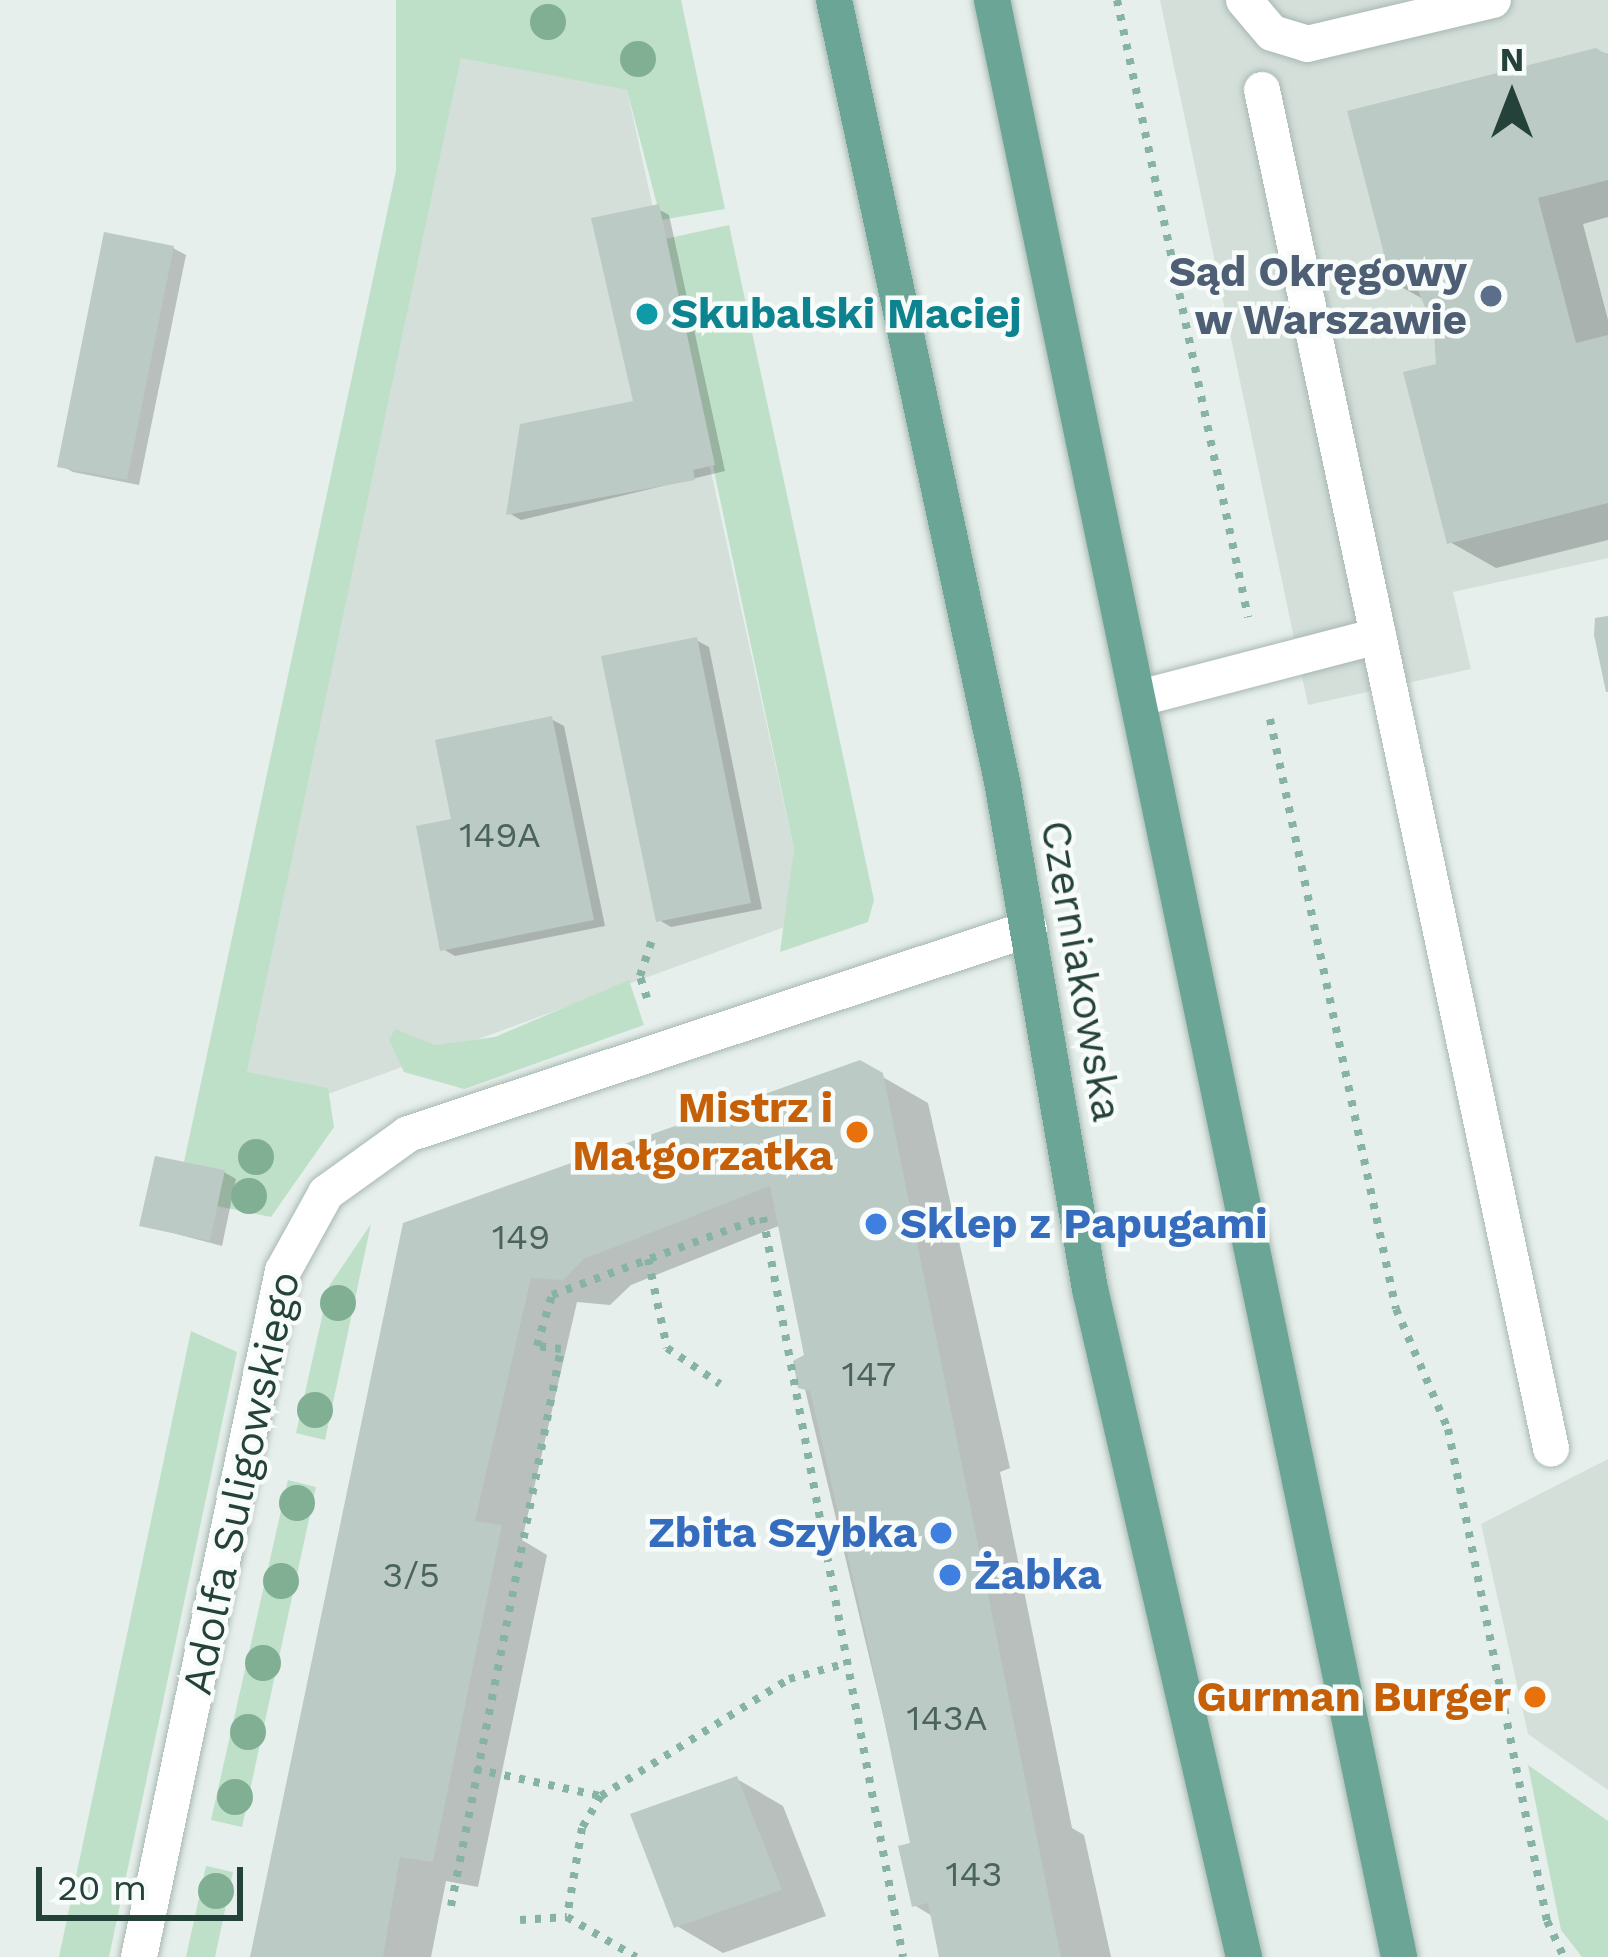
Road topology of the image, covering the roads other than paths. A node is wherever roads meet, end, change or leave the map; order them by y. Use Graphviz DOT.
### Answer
graph roads {
  1 [pos="834,0"];
  2 [pos="992,0"];
  3 [pos="1244,0"];
  4 [pos="1493,0"];
  5 [pos="1262,90"];
  6 [pos="1378,636"];
  7 [pos="1140,698"];
  8 [pos="1029,929"];
  9 [pos="1551,1449"];
  10 [pos="139,1957"];
  11 [pos="1244,1957"];
  12 [pos="1399,1957"];
  1 -- 8 [label="main road, Czerniakowska"];
  2 -- 7 [label="main road"];
  3 -- 4 [label="street"];
  5 -- 6 [label="street"];
  6 -- 7 [label="street"];
  6 -- 9 [label="street"];
  7 -- 12 [label="main road"];
  8 -- 10 [label="street, Adolfa Suligowskiego"];
  8 -- 11 [label="main road, Czerniakowska"];
}
